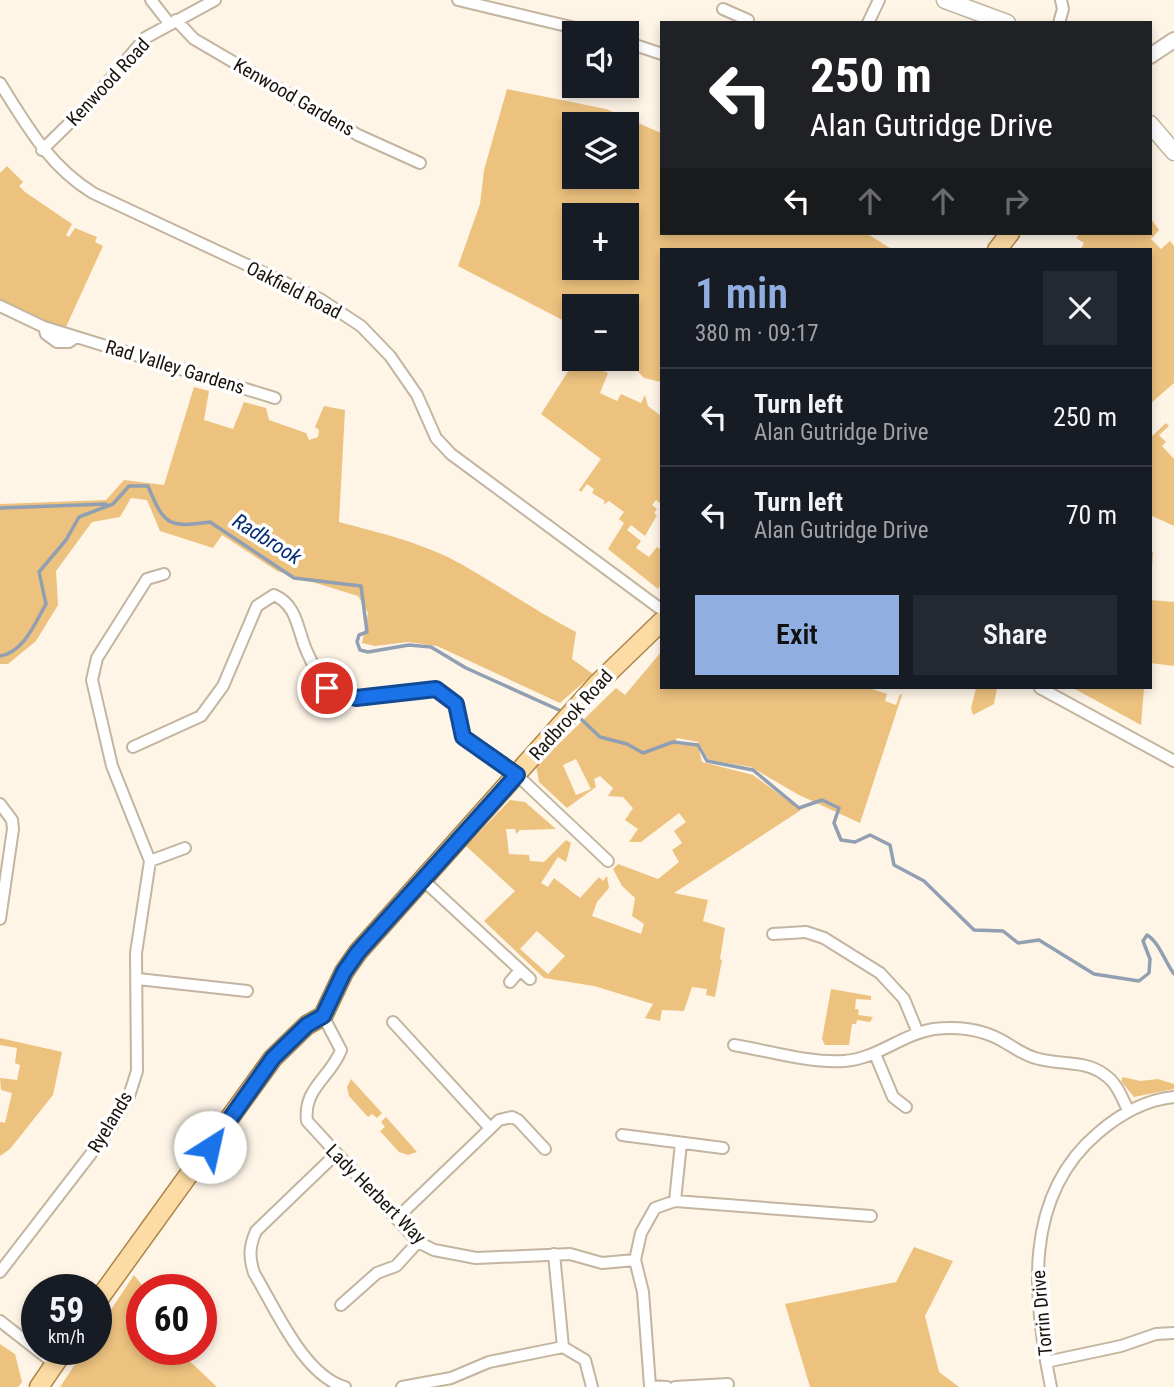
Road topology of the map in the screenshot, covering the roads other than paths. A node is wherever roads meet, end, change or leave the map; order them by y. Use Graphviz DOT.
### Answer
graph roads {
  1 [pos="151,0"];
  2 [pos="215,0"];
  3 [pos="458,0"];
  4 [pos="879,0"];
  5 [pos="944,0"];
  6 [pos="1061,0"];
  7 [pos="480,2"];
  8 [pos="723,9"];
  9 [pos="748,21"];
  10 [pos="869,21"];
  11 [pos="1002,21"];
  12 [pos="1060,21"];
  13 [pos="173,22"];
  14 [pos="562,24"];
  15 [pos="1174,40"];
  16 [pos="639,46"];
  17 [pos="660,53"];
  18 [pos="1152,55"];
  19 [pos="0,83"];
  20 [pos="1152,126"];
  21 [pos="42,150"];
  22 [pos="1174,152"];
  23 [pos="420,163"];
  24 [pos="0,306"];
  25 [pos="275,398"];
  26 [pos="136,571"];
  27 [pos="164,574"];
  28 [pos="147,579"];
  29 [pos="660,609"];
  30 [pos="660,623"];
  31 [pos="1042,689"];
  32 [pos="133,747"];
  33 [pos="1174,761"];
  34 [pos="517,775"];
  35 [pos="0,804"];
  36 [pos="185,848"];
  37 [pos="150,861"];
  38 [pos="608,861"];
  39 [pos="422,879"];
  40 [pos="0,919"];
  41 [pos="773,934"];
  42 [pos="520,970"];
  43 [pos="138,979"];
  44 [pos="530,979"];
  45 [pos="510,982"];
  46 [pos="247,991"];
  47 [pos="323,1016"];
  48 [pos="393,1022"];
  49 [pos="918,1032"];
  50 [pos="734,1045"];
  51 [pos="761,1049"];
  52 [pos="875,1054"];
  53 [pos="759,1063"];
  54 [pos="1174,1097"];
  55 [pos="906,1107"];
  56 [pos="1128,1110"];
  57 [pos="489,1128"];
  58 [pos="622,1135"];
  59 [pos="681,1143"];
  60 [pos="723,1148"];
  61 [pos="545,1149"];
  62 [pos="335,1155"];
  63 [pos="675,1201"];
  64 [pos="871,1216"];
  65 [pos="397,1219"];
  66 [pos="418,1242"];
  67 [pos="554,1254"];
  68 [pos="635,1260"];
  69 [pos="0,1272"];
  70 [pos="112,1281"];
  71 [pos="341,1305"];
  72 [pos="0,1321"];
  73 [pos="21,1333"];
  74 [pos="1174,1333"];
  75 [pos="563,1347"];
  76 [pos="1046,1362"];
  77 [pos="54,1365"];
  78 [pos="728,1384"];
  79 [pos="39,1387"];
  80 [pos="345,1387"];
  81 [pos="402,1387"];
  82 [pos="592,1387"];
  83 [pos="667,1387"];
  84 [pos="675,1387"];
  85 [pos="1051,1387"];
  1 -- 13 [label="street, Kenwood Gardens"];
  2 -- 13 [label="street, Kenwood Road"];
  3 -- 7 [label="street"];
  4 -- 10 [label="street"];
  5 -- 11 [label="main road"];
  6 -- 12 [label="street"];
  7 -- 14 [label="street"];
  8 -- 9 [label="street"];
  13 -- 21 [label="street, Kenwood Road"];
  13 -- 23 [label="street, Kenwood Gardens"];
  15 -- 18 [label="street"];
  16 -- 17 [label="street"];
  19 -- 21 [label="street, Oakfield Road"];
  20 -- 22 [label="main road"];
  21 -- 29 [label="street, Oakfield Road"];
  24 -- 25 [label="street, Rad Valley Gardens"];
  26 -- 28 [label="street"];
  27 -- 28 [label="street"];
  28 -- 37 [label="street"];
  30 -- 34 [label="main road, Radbrook Road"];
  31 -- 33 [label="street"];
  32 -- 34 [label="street"];
  34 -- 38 [label="street"];
  34 -- 39 [label="main road, Radbrook Road"];
  35 -- 40 [label="street"];
  36 -- 37 [label="street"];
  37 -- 43 [label="street, Ryelands"];
  39 -- 42 [label="street"];
  39 -- 47 [label="main road, Radbrook Road"];
  41 -- 49 [label="street"];
  42 -- 44 [label="street"];
  42 -- 45 [label="street"];
  43 -- 46 [label="street"];
  43 -- 69 [label="street, Ryelands"];
  47 -- 62 [label="street, Lady Herbert Way"];
  47 -- 70 [label="main road, Radbrook Road"];
  48 -- 57 [label="street"];
  49 -- 52 [label="street"];
  49 -- 56 [label="street"];
  50 -- 51 [label="street"];
  51 -- 52 [label="street"];
  51 -- 53 [label="street"];
  52 -- 55 [label="street"];
  54 -- 56 [label="street, Torrin Drive"];
  56 -- 76 [label="street, Torrin Drive"];
  57 -- 61 [label="street"];
  57 -- 65 [label="street"];
  58 -- 59 [label="street"];
  59 -- 60 [label="street"];
  59 -- 63 [label="street"];
  62 -- 65 [label="street, Lady Herbert Way"];
  62 -- 80 [label="street"];
  63 -- 64 [label="street"];
  63 -- 68 [label="street"];
  65 -- 66 [label="street, Lady Herbert Way"];
  66 -- 67 [label="street, Lady Herbert Way"];
  66 -- 71 [label="street"];
  67 -- 68 [label="street, Lady Herbert Way"];
  67 -- 75 [label="street"];
  68 -- 83 [label="street"];
  72 -- 73 [label="street"];
  74 -- 76 [label="street"];
  75 -- 81 [label="street"];
  75 -- 82 [label="street"];
  76 -- 85 [label="street, Torrin Drive"];
  77 -- 79 [label="main road"];
  78 -- 84 [label="street"];
}
